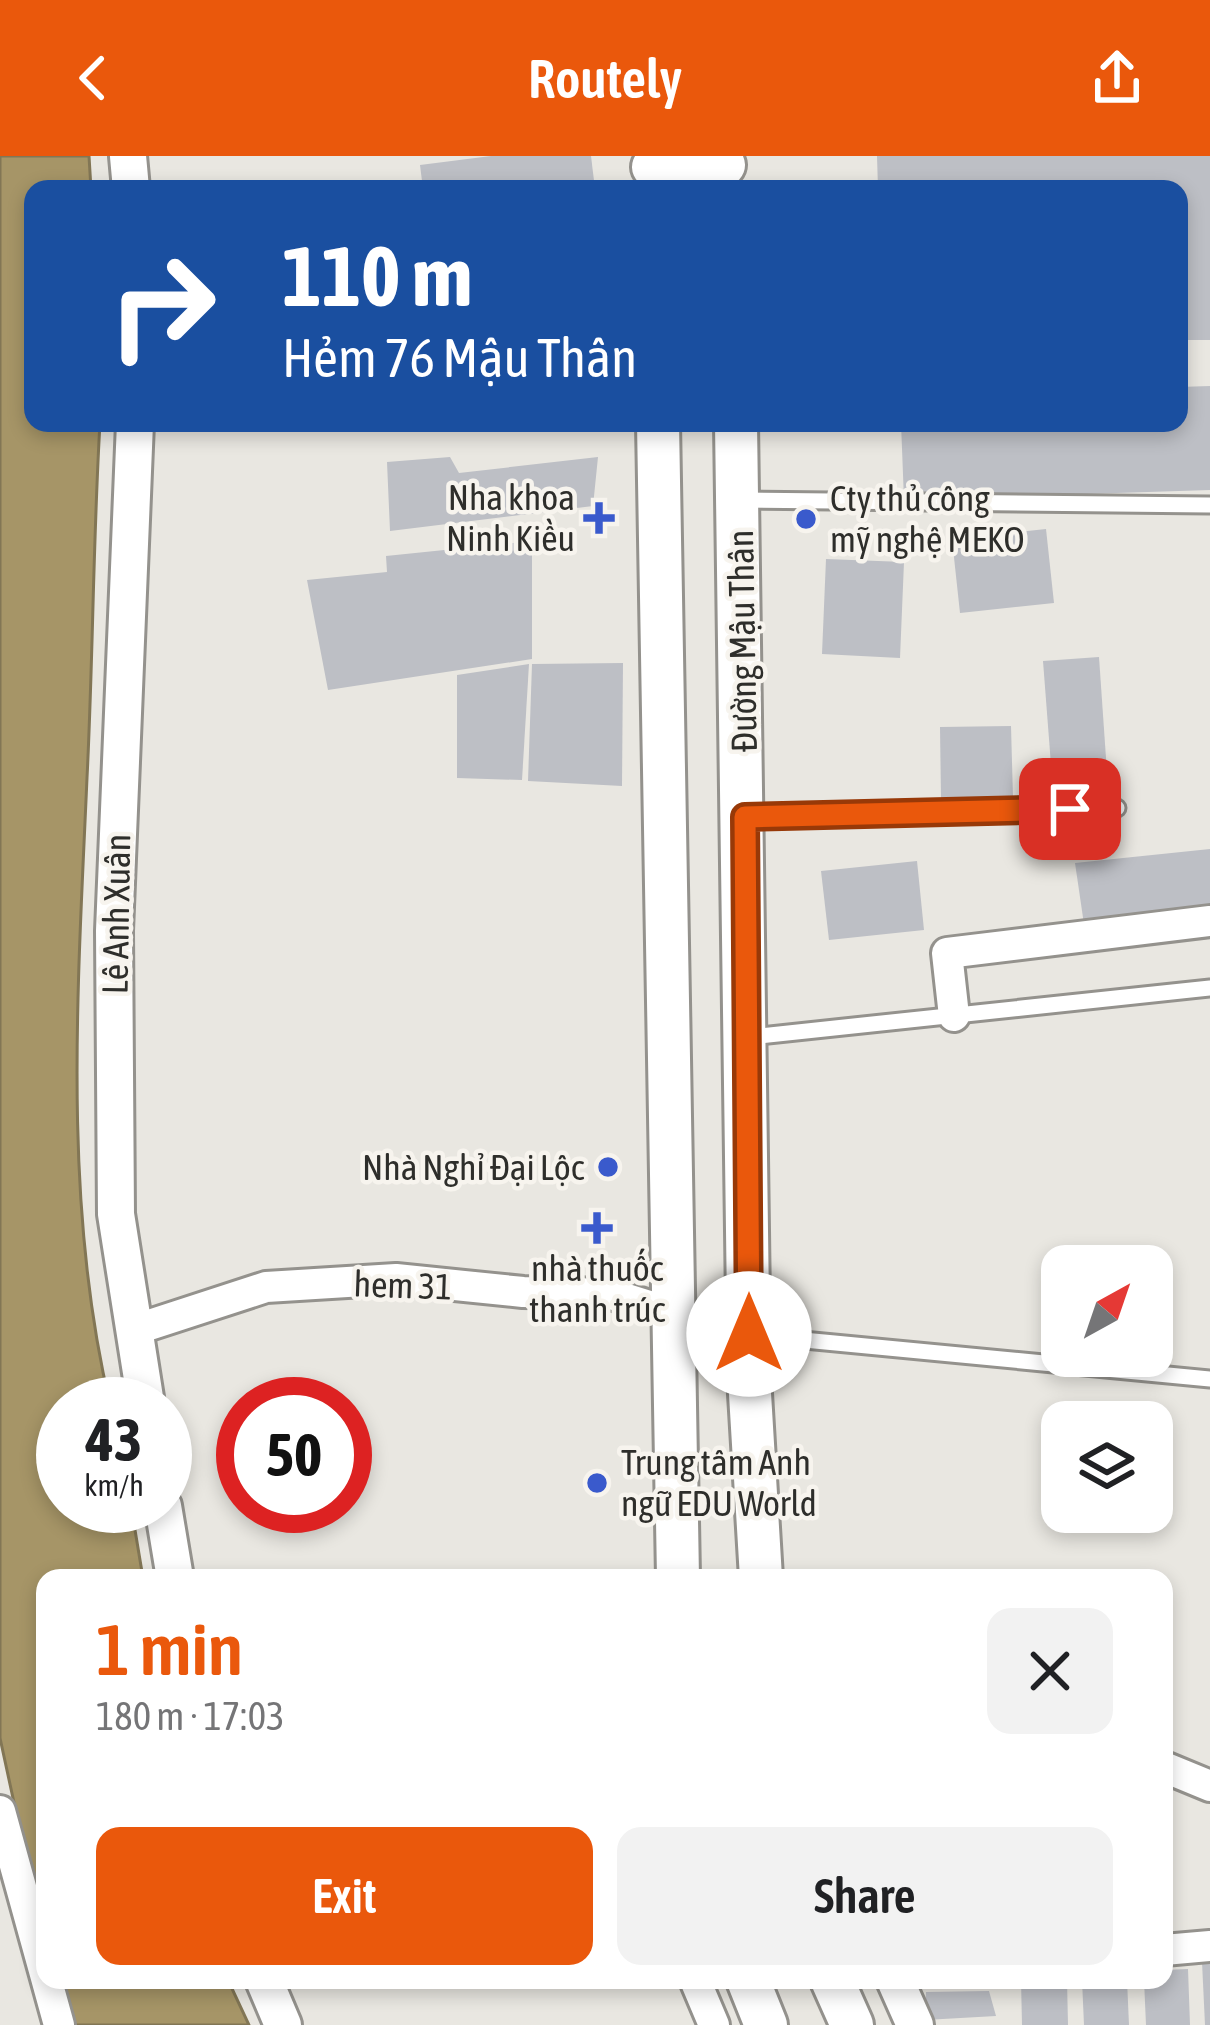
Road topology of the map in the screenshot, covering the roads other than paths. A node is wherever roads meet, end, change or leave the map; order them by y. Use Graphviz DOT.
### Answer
graph roads {
  1 [pos="724,170"];
  2 [pos="653,171"];
  3 [pos="135,432"];
  4 [pos="658,432"];
  5 [pos="736,432"];
  6 [pos="739,500"];
  7 [pos="1210,505"];
  8 [pos="1117,808"];
  9 [pos="745,817"];
  10 [pos="1210,921"];
  11 [pos="1210,988"];
  12 [pos="954,1016"];
  13 [pos="747,1037"];
  14 [pos="675,1314"];
  15 [pos="134,1330"];
  16 [pos="749,1334"];
  17 [pos="142,1377"];
  18 [pos="1210,1379"];
  19 [pos="168,1533"];
  20 [pos="174,1569"];
  21 [pos="678,1569"];
  22 [pos="761,1569"];
  23 [pos="1173,1771"];
  24 [pos="1210,1786"];
  25 [pos="0,1811"];
  26 [pos="36,1942"];
  27 [pos="1210,1946"];
  28 [pos="1173,1949"];
  29 [pos="49,1989"];
  30 [pos="268,1989"];
  31 [pos="699,1989"];
  32 [pos="752,1989"];
  33 [pos="836,1989"];
  34 [pos="899,1989"];
  35 [pos="59,2025"];
  36 [pos="283,2025"];
  37 [pos="714,2025"];
  38 [pos="766,2025"];
  39 [pos="853,2025"];
  40 [pos="915,2025"];
  1 -- 2 [label="main road"];
  3 -- 15 [label="street, Lê Anh Xuân"];
  4 -- 14 [label="main road"];
  5 -- 6 [label="main road, Đường Mậu Thân"];
  6 -- 7 [label="lane"];
  6 -- 9 [label="main road, Đường Mậu Thân"];
  8 -- 9 [label="lane"];
  9 -- 13 [label="main road, Đường Mậu Thân"];
  10 -- 12 [label="street"];
  11 -- 12 [label="lane"];
  12 -- 13 [label="lane"];
  13 -- 16 [label="main road, Đường Mậu Thân"];
  14 -- 15 [label="street, hem 31"];
  14 -- 21 [label="main road"];
  15 -- 17 [label="street, Lê Anh Xuân"];
  16 -- 18 [label="lane"];
  16 -- 22 [label="main road, Đường Mậu Thân"];
  19 -- 20 [label="street"];
  23 -- 24 [label="street"];
  25 -- 26 [label="street"];
  27 -- 28 [label="street"];
  29 -- 35 [label="street"];
  30 -- 36 [label="street"];
  31 -- 37 [label="street"];
  32 -- 38 [label="main road"];
  33 -- 39 [label="main road"];
  34 -- 40 [label="street"];
}
